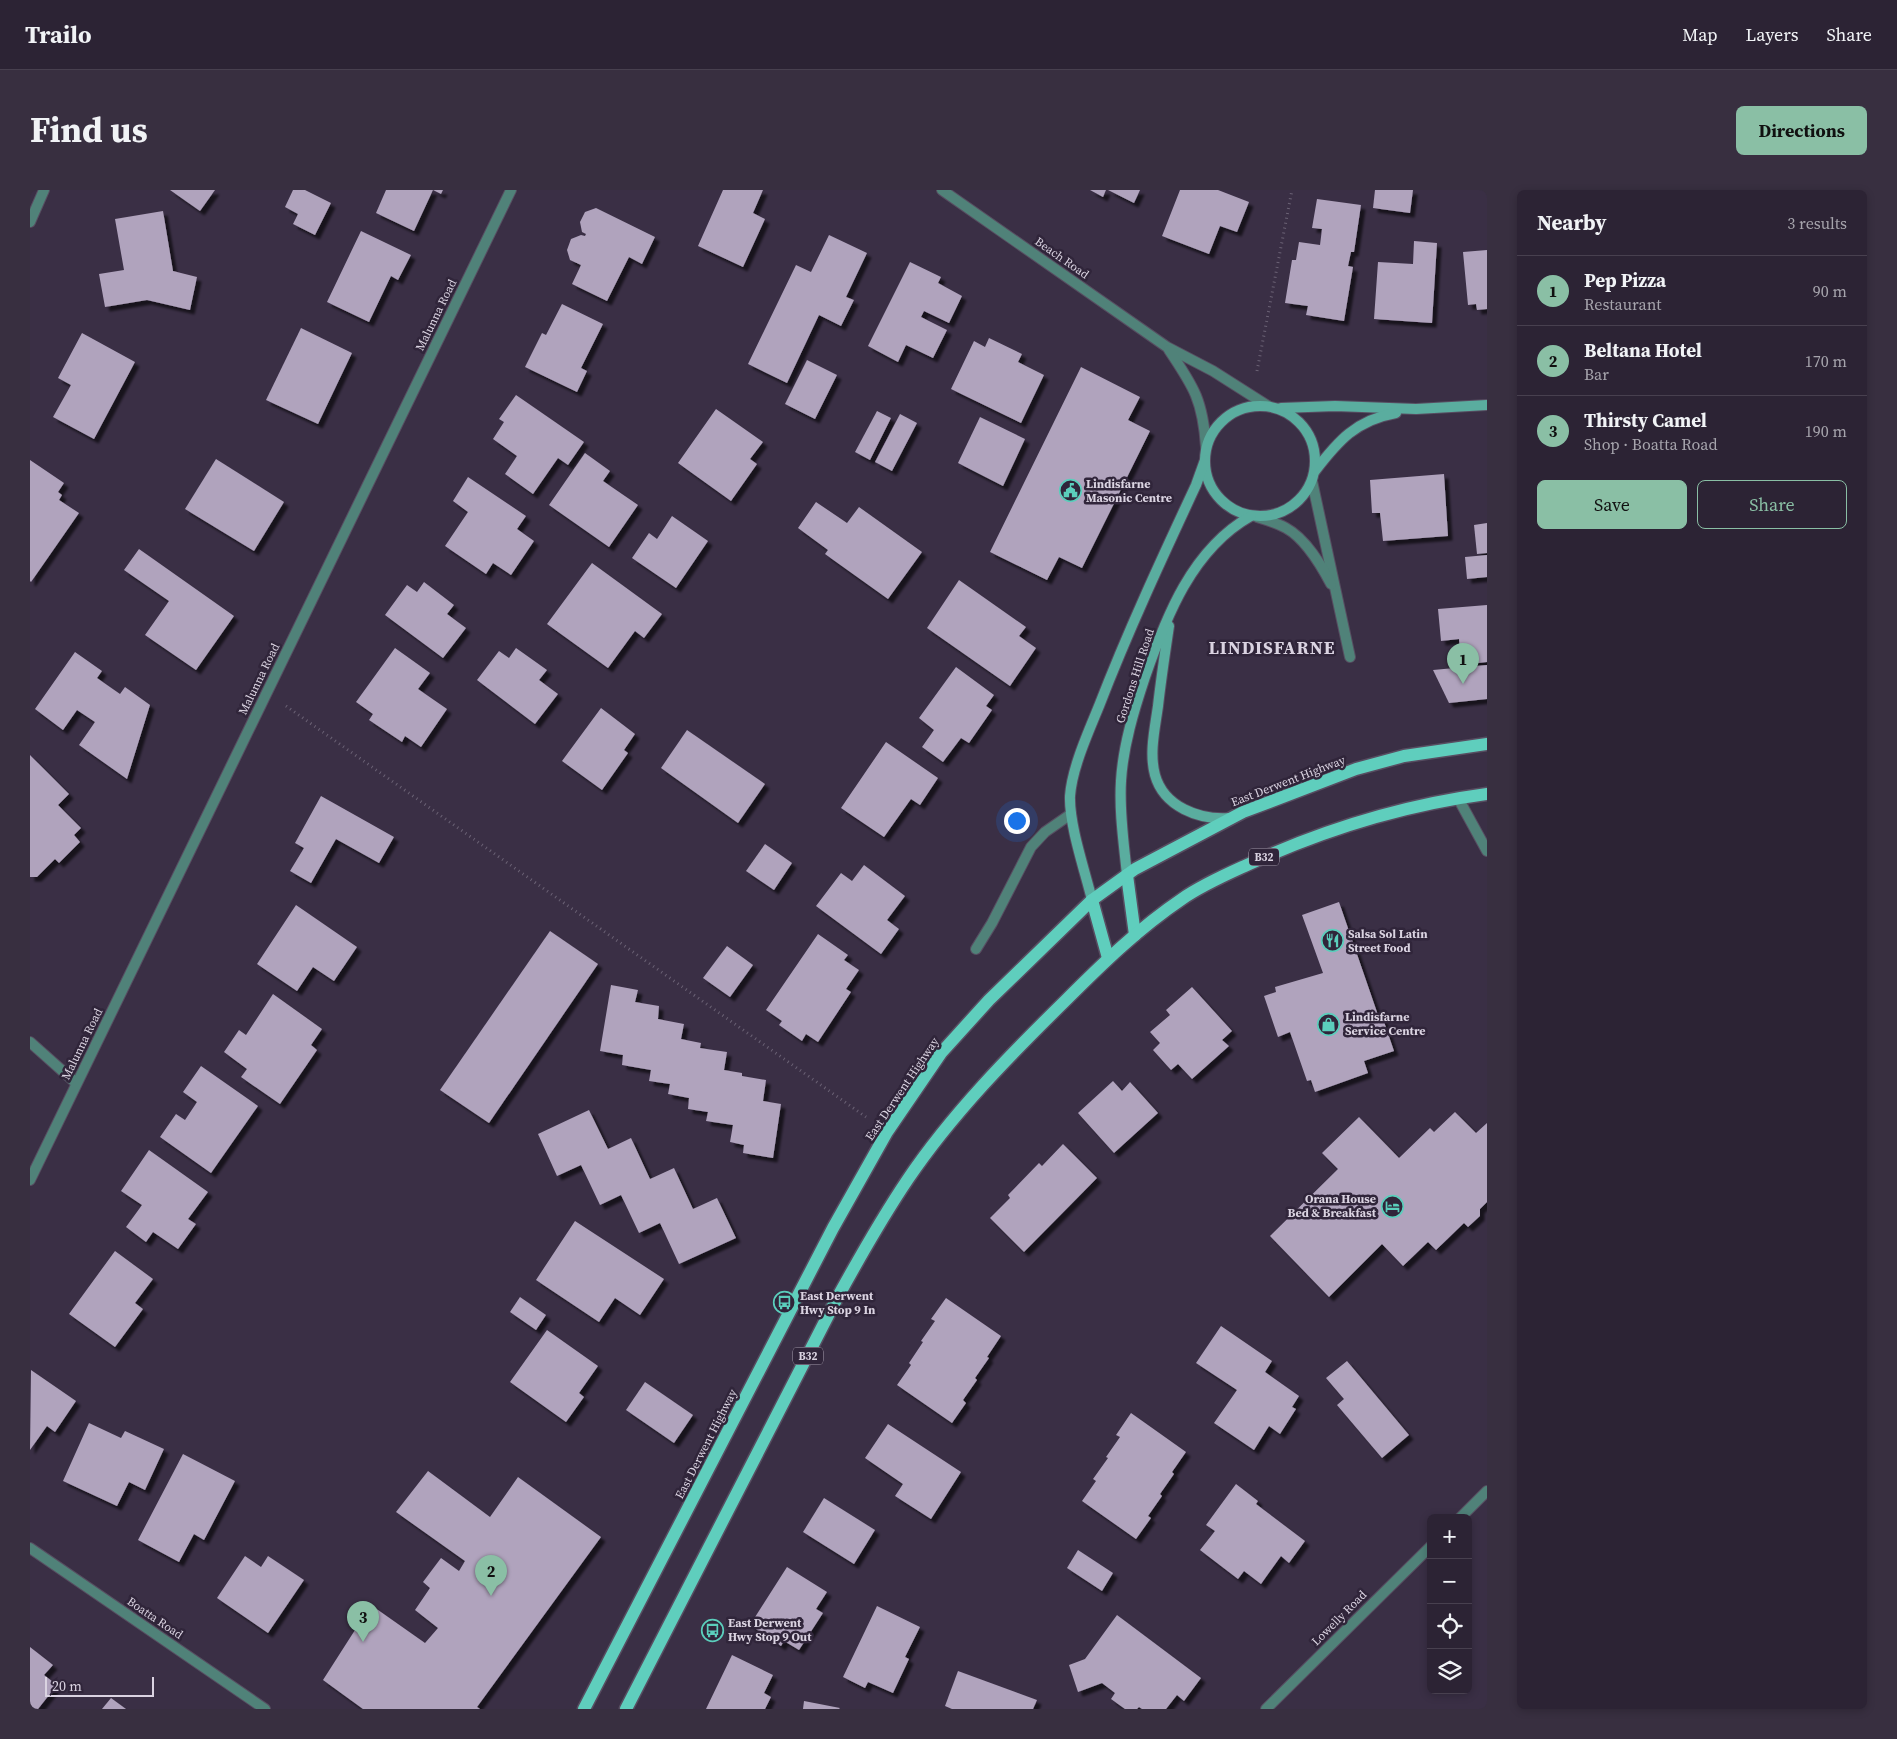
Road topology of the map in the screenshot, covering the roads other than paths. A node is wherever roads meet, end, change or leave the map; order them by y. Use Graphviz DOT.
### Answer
graph roads {
  1 [pos="44,190"];
  2 [pos="511,190"];
  3 [pos="942,190"];
  4 [pos="30,222"];
  5 [pos="1167,347"];
  6 [pos="1487,405"];
  7 [pos="1271,407"];
  8 [pos="1416,410"];
  9 [pos="1206,447"];
  10 [pos="1205,460"];
  11 [pos="1313,476"];
  12 [pos="1254,516"];
  13 [pos="1338,601"];
  14 [pos="1171,610"];
  15 [pos="1350,657"];
  16 [pos="1487,744"];
  17 [pos="1487,794"];
  18 [pos="1458,798"];
  19 [pos="1072,814"];
  20 [pos="1232,818"];
  21 [pos="1487,851"];
  22 [pos="1127,875"];
  23 [pos="1092,900"];
  24 [pos="1135,935"];
  25 [pos="976,949"];
  26 [pos="1108,958"];
  27 [pos="30,1042"];
  28 [pos="76,1083"];
  29 [pos="30,1180"];
  30 [pos="1487,1491"];
  31 [pos="1464,1514"];
  32 [pos="30,1548"];
  33 [pos="1427,1550"];
  34 [pos="265,1709"];
  35 [pos="584,1709"];
  36 [pos="626,1709"];
  37 [pos="1266,1709"];
  1 -- 4 [label="street"];
  2 -- 28 [label="street, Malunna Road"];
  3 -- 5 [label="street, Beach Road"];
  5 -- 7 [label="street, Beach Road"];
  5 -- 9 [label="street, Beach Road"];
  6 -- 8 [label="main road"];
  7 -- 8 [label="main road"];
  7 -- 9 [label="main road"];
  7 -- 11 [label="main road"];
  8 -- 11 [label="main road"];
  9 -- 10 [label="main road"];
  10 -- 12 [label="main road"];
  10 -- 19 [label="main road, Gordons Hill Road"];
  11 -- 12 [label="main road"];
  11 -- 13 [label="street"];
  12 -- 13 [label="street"];
  12 -- 14 [label="main road, Gordons Hill Road"];
  13 -- 15 [label="street"];
  14 -- 20 [label="main road"];
  14 -- 22 [label="main road, Gordons Hill Road"];
  16 -- 20 [label="main road, East Derwent Highway / B32"];
  17 -- 18 [label="main road, B32"];
  18 -- 21 [label="street"];
  18 -- 24 [label="main road, B32"];
  19 -- 23 [label="main road, Gordons Hill Road"];
  19 -- 25 [label="street"];
  20 -- 22 [label="main road, East Derwent Highway / B32"];
  22 -- 23 [label="main road, East Derwent Highway / B32"];
  22 -- 24 [label="main road"];
  23 -- 26 [label="main road"];
  23 -- 35 [label="main road, East Derwent Highway / B32"];
  24 -- 26 [label="main road, B32"];
  26 -- 36 [label="main road, B32"];
  27 -- 28 [label="street"];
  28 -- 29 [label="street, Malunna Road"];
  30 -- 31 [label="street"];
  32 -- 34 [label="street, Boatta Road"];
  33 -- 37 [label="street, Lowelly Road"];
}
